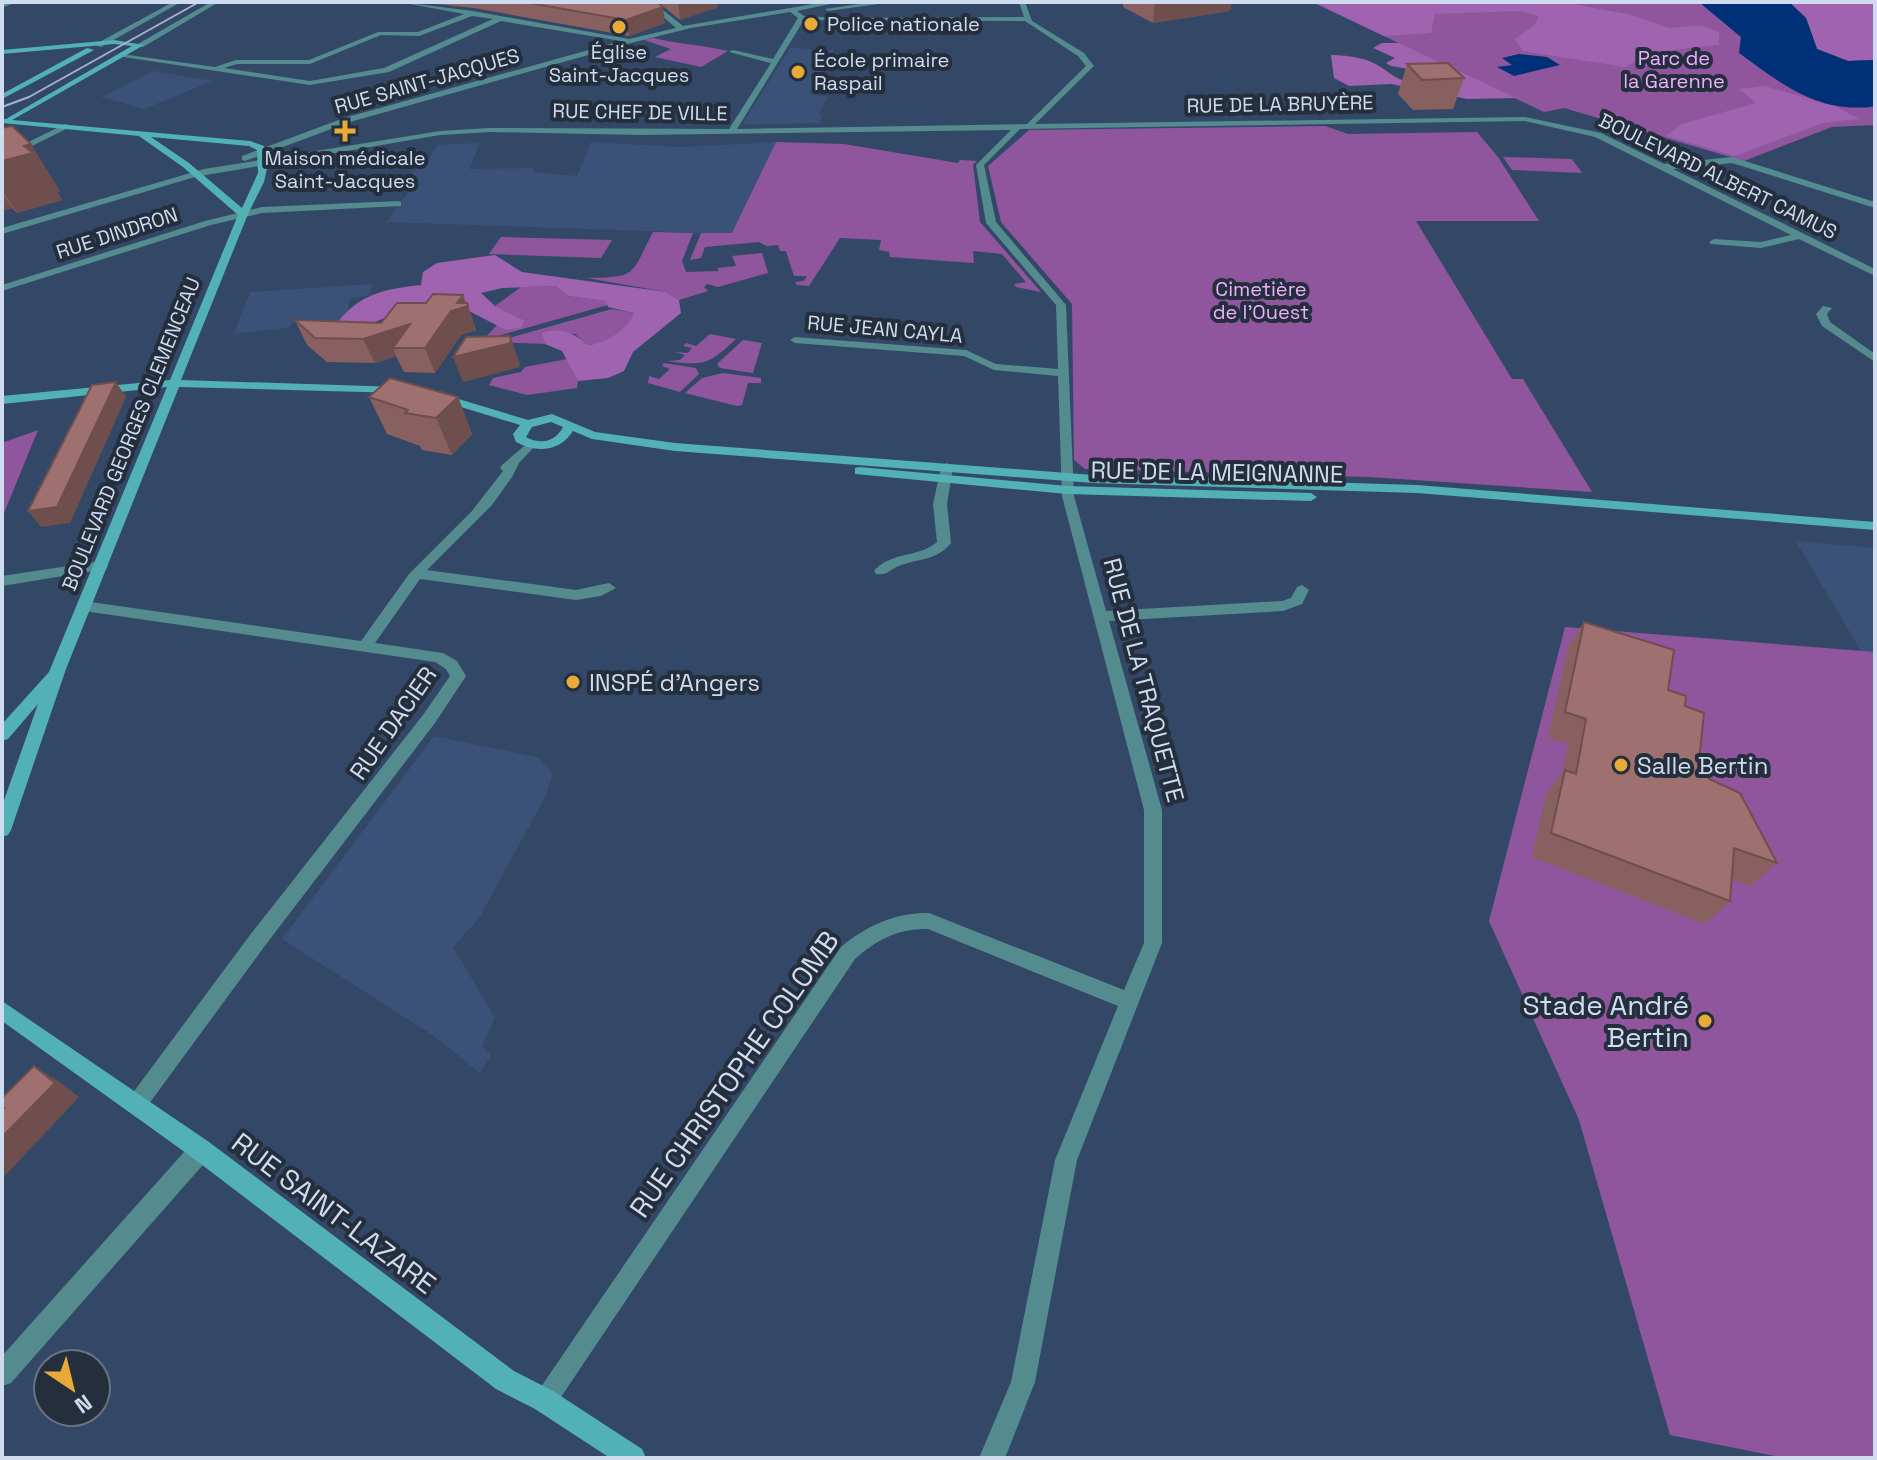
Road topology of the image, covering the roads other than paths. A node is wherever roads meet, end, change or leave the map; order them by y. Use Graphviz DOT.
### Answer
graph roads {
  1 [pos="13,2"];
  2 [pos="178,2"];
  3 [pos="216,2"];
  4 [pos="403,2"];
  5 [pos="649,2"];
  6 [pos="837,2"];
  7 [pos="890,2"];
  8 [pos="1022,2"];
  9 [pos="2,6"];
  10 [pos="815,6"];
  11 [pos="792,10"];
  12 [pos="473,13"];
  13 [pos="502,18"];
  14 [pos="802,18"];
  15 [pos="1027,19"];
  16 [pos="681,28"];
  17 [pos="629,41"];
  18 [pos="98,45"];
  19 [pos="140,45"];
  20 [pos="37,51"];
  21 [pos="2,52"];
  22 [pos="733,52"];
  23 [pos="81,55"];
  24 [pos="121,56"];
  25 [pos="773,61"];
  26 [pos="215,69"];
  27 [pos="2,97"];
  28 [pos="1563,113"];
  29 [pos="23,118"];
  30 [pos="2,120"];
  31 [pos="1541,120"];
  32 [pos="1552,122"];
  33 [pos="1031,124"];
  34 [pos="68,126"];
  35 [pos="1019,126"];
  36 [pos="732,131"];
  37 [pos="133,132"];
  38 [pos="263,150"];
  39 [pos="2,158"];
  40 [pos="264,163"];
  41 [pos="1664,167"];
  42 [pos="197,175"];
  43 [pos="398,204"];
  44 [pos="1875,205"];
  45 [pos="243,214"];
  46 [pos="2,231"];
  47 [pos="1800,236"];
  48 [pos="1714,242"];
  49 [pos="1875,273"];
  50 [pos="2,288"];
  51 [pos="1827,308"];
  52 [pos="795,340"];
  53 [pos="1875,359"];
  54 [pos="1063,373"];
  55 [pos="176,383"];
  56 [pos="2,400"];
  57 [pos="528,424"];
  58 [pos="569,428"];
  59 [pos="559,441"];
  60 [pos="530,445"];
  61 [pos="946,473"];
  62 [pos="1066,484"];
  63 [pos="1875,526"];
  64 [pos="1875,537"];
  65 [pos="101,566"];
  66 [pos="881,571"];
  67 [pos="420,574"];
  68 [pos="2,581"];
  69 [pos="609,588"];
  70 [pos="1302,590"];
  71 [pos="84,606"];
  72 [pos="1102,616"];
  73 [pos="364,647"];
  74 [pos="58,669"];
  75 [pos="2,735"];
  76 [pos="2,830"];
  77 [pos="1131,1002"];
  78 [pos="2,1010"];
  79 [pos="136,1105"];
  80 [pos="201,1150"];
  81 [pos="2,1374"];
  82 [pos="544,1400"];
  83 [pos="629,1457"];
  84 [pos="992,1458"];
  1 -- 9 [label="street"];
  2 -- 18 [label="street"];
  3 -- 19 [label="street"];
  4 -- 12 [label="street"];
  5 -- 16 [label="street"];
  6 -- 10 [label="street, RUE SAINT-JACQUES"];
  7 -- 10 [label="street"];
  8 -- 15 [label="street"];
  10 -- 11 [label="street, RUE SAINT-JACQUES"];
  11 -- 14 [label="street"];
  11 -- 16 [label="street, RUE SAINT-JACQUES"];
  12 -- 13 [label="street"];
  12 -- 26 [label="street"];
  13 -- 17 [label="street"];
  13 -- 26 [label="street"];
  14 -- 15 [label="street"];
  14 -- 25 [label="street"];
  15 -- 33 [label="street"];
  16 -- 17 [label="street, RUE SAINT-JACQUES"];
  17 -- 38 [label="street, RUE SAINT-JACQUES"];
  18 -- 19 [label="main road"];
  18 -- 20 [label="main road"];
  18 -- 23 [label="main road"];
  19 -- 24 [label="main road"];
  20 -- 21 [label="main road"];
  20 -- 23 [label="main road"];
  22 -- 25 [label="street"];
  23 -- 24 [label="main road"];
  23 -- 27 [label="main road"];
  24 -- 26 [label="street"];
  24 -- 29 [label="main road"];
  25 -- 36 [label="street"];
  28 -- 32 [label="street"];
  29 -- 30 [label="main road"];
  29 -- 34 [label="main road"];
  31 -- 32 [label="street, BOULEVARD ALBERT CAMUS"];
  31 -- 33 [label="street, RUE DE LA BRUYÈRE"];
  32 -- 41 [label="street, BOULEVARD ALBERT CAMUS"];
  33 -- 35 [label="street, RUE DE LA BRUYÈRE"];
  34 -- 37 [label="main road"];
  34 -- 39 [label="street"];
  35 -- 36 [label="street, RUE CHEF DE VILLE"];
  35 -- 54 [label="street, RUE DE LA TRAQUETTE"];
  36 -- 40 [label="street, RUE CHEF DE VILLE"];
  37 -- 38 [label="main road"];
  37 -- 42 [label="main road"];
  38 -- 40 [label="main road"];
  38 -- 42 [label="street, RUE SAINT-JACQUES"];
  40 -- 42 [label="street, RUE CHEF DE VILLE"];
  40 -- 45 [label="main road, BOULEVARD GEORGES CLEMENCEAU"];
  41 -- 44 [label="street"];
  41 -- 47 [label="street, BOULEVARD ALBERT CAMUS"];
  42 -- 45 [label="main road"];
  42 -- 46 [label="street"];
  43 -- 45 [label="street, RUE DINDRON"];
  45 -- 50 [label="street, RUE DINDRON"];
  45 -- 55 [label="main road, BOULEVARD GEORGES CLEMENCEAU"];
  47 -- 48 [label="street"];
  47 -- 49 [label="street, BOULEVARD ALBERT CAMUS"];
  51 -- 53 [label="street"];
  52 -- 54 [label="street, RUE JEAN CAYLA"];
  54 -- 62 [label="street, RUE DE LA TRAQUETTE"];
  55 -- 56 [label="main road"];
  55 -- 57 [label="main road"];
  55 -- 65 [label="main road, BOULEVARD GEORGES CLEMENCEAU"];
  57 -- 58 [label="main road, RUE DE LA MEIGNANNE"];
  57 -- 60 [label="main road"];
  58 -- 59 [label="main road"];
  58 -- 61 [label="main road, RUE DE LA MEIGNANNE"];
  59 -- 60 [label="main road, RUE DE LA MEIGNANNE"];
  59 -- 61 [label="main road, RUE DE LA MEIGNANNE"];
  60 -- 67 [label="street"];
  61 -- 62 [label="main road, RUE DE LA MEIGNANNE"];
  61 -- 66 [label="street"];
  62 -- 63 [label="main road, RUE DE LA MEIGNANNE"];
  62 -- 64 [label="main road, RUE DE LA MEIGNANNE"];
  62 -- 72 [label="street, RUE DE LA TRAQUETTE"];
  65 -- 68 [label="street"];
  65 -- 71 [label="main road, BOULEVARD GEORGES CLEMENCEAU"];
  67 -- 69 [label="street"];
  67 -- 73 [label="street"];
  70 -- 72 [label="street"];
  71 -- 73 [label="street, RUE DACIER"];
  71 -- 74 [label="main road, BOULEVARD GEORGES CLEMENCEAU"];
  72 -- 77 [label="street, RUE DE LA TRAQUETTE"];
  73 -- 79 [label="street, RUE DACIER"];
  74 -- 75 [label="main road, BOULEVARD GEORGES CLEMENCEAU"];
  74 -- 76 [label="main road, BOULEVARD GEORGES CLEMENCEAU"];
  77 -- 82 [label="street, RUE CHRISTOPHE COLOMB"];
  77 -- 84 [label="street, RUE DE LA TRAQUETTE"];
  78 -- 79 [label="main road, RUE SAINT-LAZARE"];
  79 -- 80 [label="main road, RUE SAINT-LAZARE"];
  80 -- 81 [label="street"];
  80 -- 82 [label="main road, RUE SAINT-LAZARE"];
  82 -- 83 [label="main road, RUE SAINT-LAZARE"];
}
